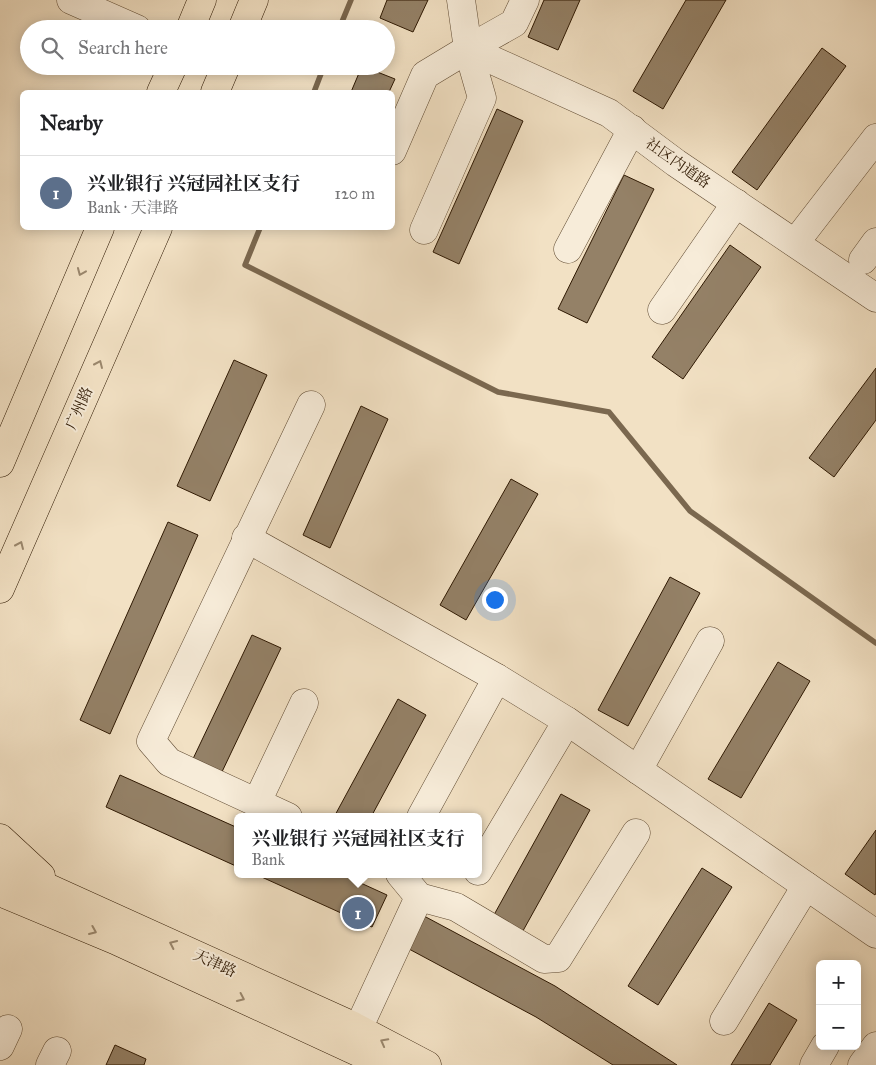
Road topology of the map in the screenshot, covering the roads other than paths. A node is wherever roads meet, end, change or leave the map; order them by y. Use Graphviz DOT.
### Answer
graph roads {
  1 [pos="71,0"];
  2 [pos="202,0"];
  3 [pos="254,0"];
  4 [pos="461,0"];
  5 [pos="525,0"];
  6 [pos="116,20"];
  7 [pos="194,20"];
  8 [pos="246,20"];
  9 [pos="468,48"];
  10 [pos="169,75"];
  11 [pos="222,75"];
  12 [pos="162,90"];
  13 [pos="216,90"];
  14 [pos="632,129"];
  15 [pos="876,138"];
  16 [pos="395,144"];
  17 [pos="876,158"];
  18 [pos="736,203"];
  19 [pos="821,229"];
  20 [pos="99,230"];
  21 [pos="157,230"];
  22 [pos="424,230"];
  23 [pos="795,243"];
  24 [pos="568,249"];
  25 [pos="871,272"];
  26 [pos="662,310"];
  27 [pos="311,405"];
  28 [pos="0,463"];
  29 [pos="246,538"];
  30 [pos="0,589"];
  31 [pos="710,641"];
  32 [pos="497,678"];
  33 [pos="304,703"];
  34 [pos="567,721"];
  35 [pos="638,770"];
  36 [pos="256,802"];
  37 [pos="279,813"];
  38 [pos="423,813"];
  39 [pos="636,833"];
  40 [pos="0,838"];
  41 [pos="482,864"];
  42 [pos="0,866"];
  43 [pos="403,878"];
  44 [pos="474,878"];
  45 [pos="806,886"];
  46 [pos="0,892"];
  47 [pos="419,897"];
  48 [pos="55,903"];
  49 [pos="0,904"];
  50 [pos="456,907"];
  51 [pos="876,934"];
  52 [pos="724,1021"];
  53 [pos="358,1028"];
  54 [pos="876,1046"];
  55 [pos="823,1050"];
  56 [pos="386,1065"];
  57 [pos="427,1065"];
  58 [pos="814,1065"];
  59 [pos="862,1065"];
  1 -- 6 [label="street"];
  2 -- 7 [label="main road"];
  3 -- 8 [label="main road"];
  4 -- 9 [label="street"];
  5 -- 9 [label="street"];
  9 -- 14 [label="street, 社区内道路"];
  9 -- 16 [label="street"];
  9 -- 22 [label="street"];
  10 -- 12 [label="main road"];
  11 -- 13 [label="main road"];
  14 -- 18 [label="street, 社区内道路"];
  14 -- 24 [label="street"];
  15 -- 23 [label="street"];
  17 -- 19 [label="street"];
  18 -- 23 [label="street, 社区内道路"];
  18 -- 26 [label="street"];
  20 -- 28 [label="main road, one-way"];
  30 -- 21 [label="main road, 广州路, one-way"];
  23 -- 25 [label="street, 社区内道路"];
  27 -- 29 [label="street"];
  29 -- 32 [label="street"];
  29 -- 36 [label="street"];
  31 -- 35 [label="street"];
  32 -- 34 [label="street"];
  32 -- 38 [label="street"];
  33 -- 36 [label="street"];
  34 -- 35 [label="street"];
  34 -- 41 [label="street"];
  35 -- 45 [label="street"];
  36 -- 37 [label="street"];
  39 -- 50 [label="street"];
  40 -- 48 [label="main road"];
  42 -- 48 [label="main road, 天津路"];
  43 -- 47 [label="street"];
  44 -- 50 [label="street"];
  45 -- 51 [label="street"];
  45 -- 52 [label="street"];
  46 -- 48 [label="main road, 天津路"];
  47 -- 50 [label="street"];
  47 -- 53 [label="street"];
  48 -- 49 [label="main road"];
  53 -- 48 [label="main road, 天津路, one-way"];
  48 -- 56 [label="main road, 天津路, one-way"];
  57 -- 53 [label="main road, 天津路, one-way"];
  54 -- 59 [label="street"];
  55 -- 58 [label="street"];
}
